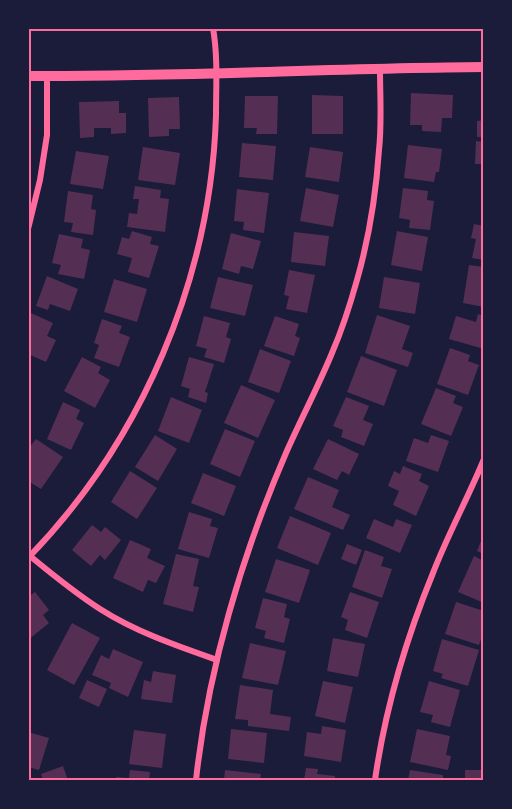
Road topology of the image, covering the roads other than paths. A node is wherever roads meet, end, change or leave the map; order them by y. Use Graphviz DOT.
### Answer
graph roads {
  1 [pos="213,28"];
  2 [pos="483,67"];
  3 [pos="380,68"];
  4 [pos="217,73"];
  5 [pos="28,76"];
  6 [pos="47,76"];
  7 [pos="28,229"];
  8 [pos="483,459"];
  9 [pos="29,557"];
  10 [pos="217,660"];
  11 [pos="196,780"];
  12 [pos="375,780"];
  1 -- 4 [label="street"];
  2 -- 3 [label="street"];
  3 -- 4 [label="street"];
  3 -- 10 [label="street"];
  4 -- 6 [label="street"];
  4 -- 9 [label="street"];
  5 -- 6 [label="street"];
  6 -- 7 [label="street"];
  8 -- 12 [label="street"];
  9 -- 10 [label="street"];
  10 -- 11 [label="street"];
}
